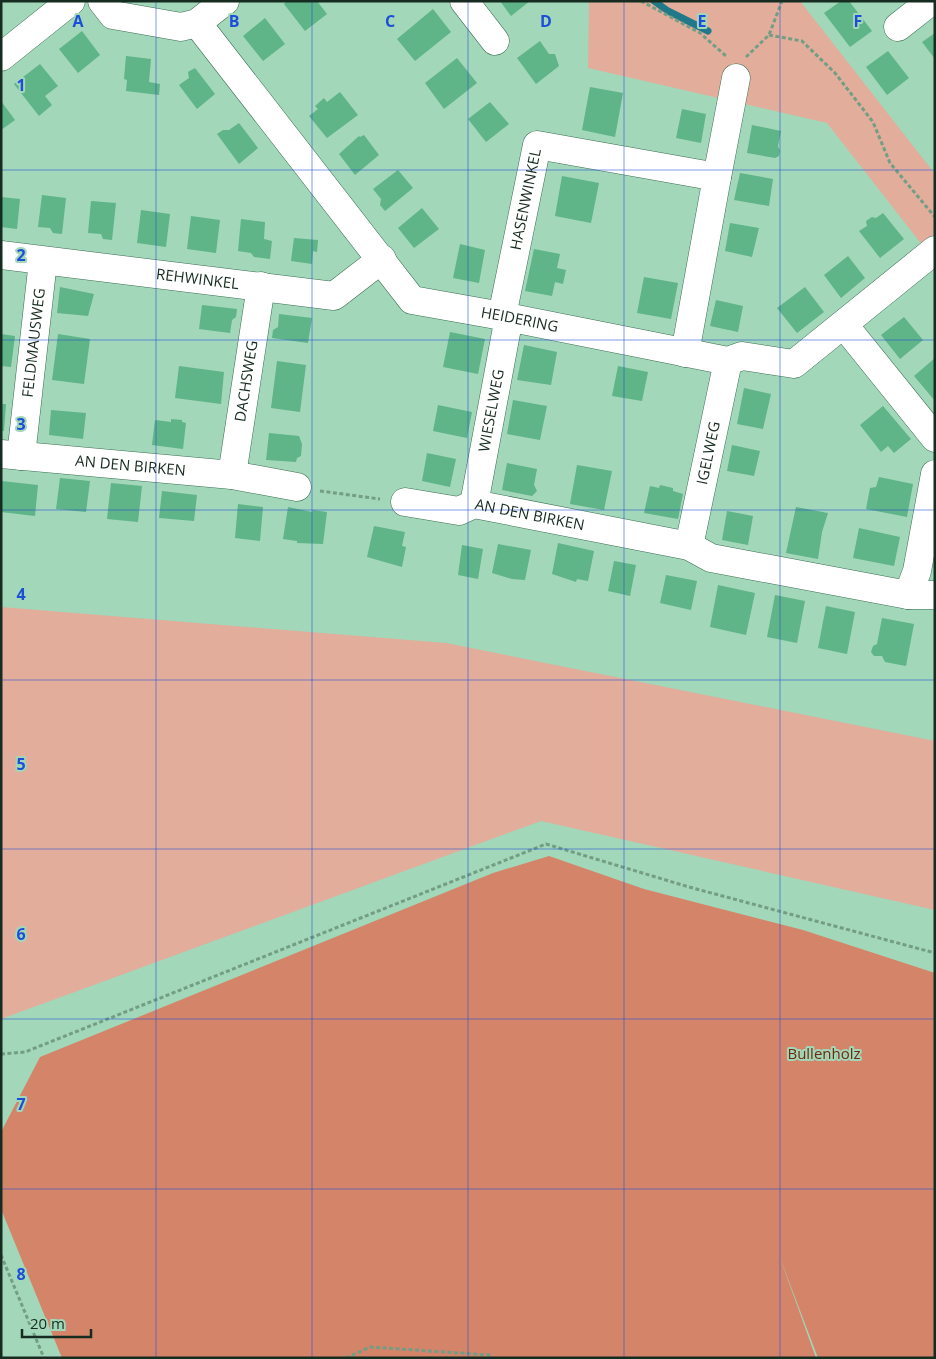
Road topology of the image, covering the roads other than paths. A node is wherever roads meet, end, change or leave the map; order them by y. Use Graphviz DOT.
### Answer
graph roads {
  1 [pos="71,1"];
  2 [pos="102,1"];
  3 [pos="225,1"];
  4 [pos="464,1"];
  5 [pos="931,1"];
  6 [pos="197,23"];
  7 [pos="898,27"];
  8 [pos="494,41"];
  9 [pos="1,58"];
  10 [pos="738,72"];
  11 [pos="717,177"];
  12 [pos="935,250"];
  13 [pos="1,255"];
  14 [pos="382,259"];
  15 [pos="43,261"];
  16 [pos="261,286"];
  17 [pos="505,316"];
  18 [pos="844,325"];
  19 [pos="685,353"];
  20 [pos="728,361"];
  21 [pos="935,438"];
  22 [pos="11,455"];
  23 [pos="935,474"];
  24 [pos="232,476"];
  25 [pos="297,487"];
  26 [pos="404,502"];
  27 [pos="474,504"];
  28 [pos="689,546"];
  29 [pos="922,596"];
  1 -- 9 [label="street"];
  2 -- 6 [label="street"];
  3 -- 6 [label="street"];
  4 -- 8 [label="street"];
  5 -- 7 [label="street"];
  6 -- 14 [label="street, HEIDERING"];
  10 -- 11 [label="street"];
  11 -- 17 [label="street, HASENWINKEL"];
  11 -- 19 [label="street"];
  12 -- 18 [label="street, HEIDERING"];
  13 -- 15 [label="street, REHWINKEL"];
  14 -- 16 [label="street, REHWINKEL"];
  14 -- 17 [label="street, HEIDERING"];
  15 -- 16 [label="street, REHWINKEL"];
  15 -- 22 [label="street, FELDMAUSWEG"];
  16 -- 24 [label="street, DACHSWEG"];
  17 -- 19 [label="street, HEIDERING"];
  17 -- 27 [label="street, WIESELWEG"];
  18 -- 20 [label="street, HEIDERING"];
  18 -- 21 [label="street"];
  19 -- 20 [label="street, HEIDERING"];
  20 -- 28 [label="street, IGELWEG"];
  22 -- 24 [label="street, AN DEN BIRKEN"];
  23 -- 29 [label="street"];
  24 -- 25 [label="street, AN DEN BIRKEN"];
  26 -- 27 [label="street, AN DEN BIRKEN"];
  27 -- 28 [label="street, AN DEN BIRKEN"];
  28 -- 29 [label="street, AN DEN BIRKEN"];
}
